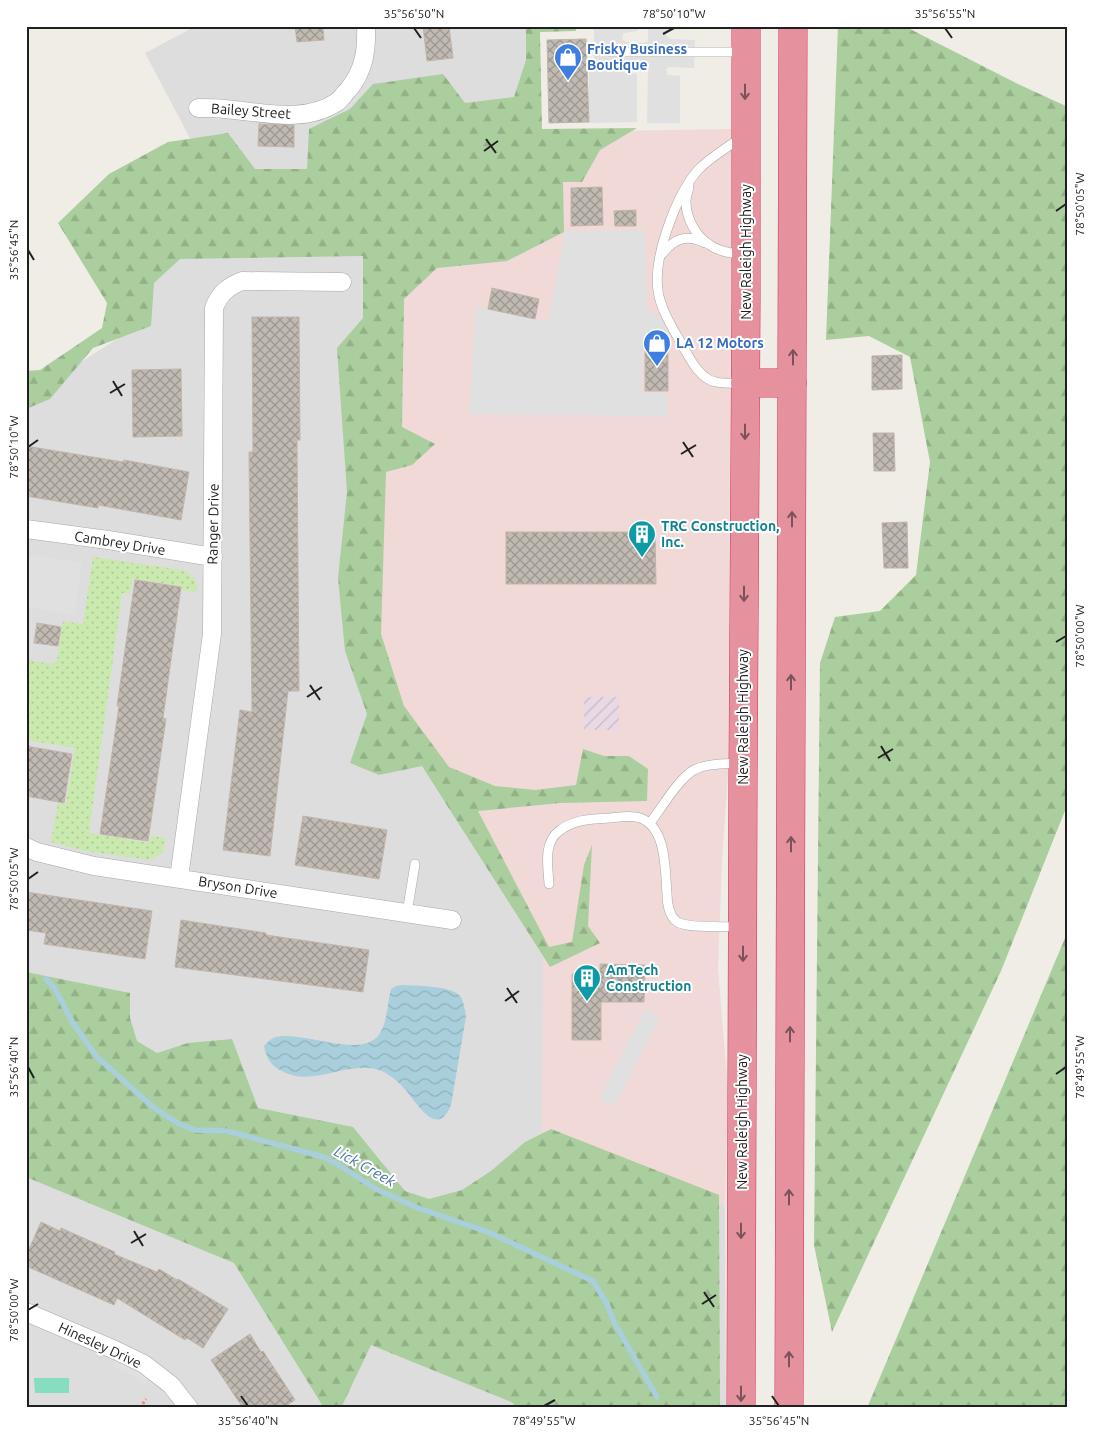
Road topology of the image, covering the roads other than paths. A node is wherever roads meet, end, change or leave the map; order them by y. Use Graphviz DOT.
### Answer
graph roads {
  1 [pos="366,26"];
  2 [pos="793,26"];
  3 [pos="745,39"];
  4 [pos="611,52"];
  5 [pos="198,108"];
  6 [pos="746,135"];
  7 [pos="701,167"];
  8 [pos="709,245"];
  9 [pos="746,255"];
  10 [pos="660,256"];
  11 [pos="342,282"];
  12 [pos="745,383"];
  13 [pos="792,383"];
  14 [pos="26,529"];
  15 [pos="213,558"];
  16 [pos="743,762"];
  17 [pos="650,823"];
  18 [pos="26,847"];
  19 [pos="415,864"];
  20 [pos="179,878"];
  21 [pos="549,884"];
  22 [pos="407,913"];
  23 [pos="452,920"];
  24 [pos="742,927"];
  25 [pos="26,1312"];
  26 [pos="189,1408"];
  27 [pos="741,1408"];
  28 [pos="789,1408"];
  1 -- 5 [label="street, Bailey Street"];
  13 -- 2 [label="highway, one-way"];
  3 -- 4 [label="lane"];
  3 -- 6 [label="highway, New Raleigh Highway, one-way"];
  6 -- 7 [label="lane"];
  6 -- 9 [label="highway, New Raleigh Highway"];
  7 -- 8 [label="lane"];
  7 -- 10 [label="lane"];
  8 -- 9 [label="lane"];
  8 -- 10 [label="lane"];
  9 -- 12 [label="highway, New Raleigh Highway"];
  10 -- 12 [label="lane"];
  11 -- 15 [label="street, Ranger Drive"];
  12 -- 13 [label="highway"];
  12 -- 16 [label="highway, New Raleigh Highway, one-way"];
  28 -- 13 [label="highway, one-way"];
  14 -- 15 [label="street, Cambrey Drive"];
  15 -- 20 [label="street, Ranger Drive"];
  16 -- 17 [label="lane"];
  16 -- 24 [label="highway, New Raleigh Highway"];
  17 -- 21 [label="lane"];
  17 -- 24 [label="lane"];
  18 -- 20 [label="street, Bryson Drive"];
  19 -- 22 [label="lane"];
  20 -- 22 [label="street, Bryson Drive"];
  22 -- 23 [label="street, Bryson Drive"];
  24 -- 27 [label="highway, New Raleigh Highway, one-way"];
  25 -- 26 [label="street, Hinesley Drive"];
}
